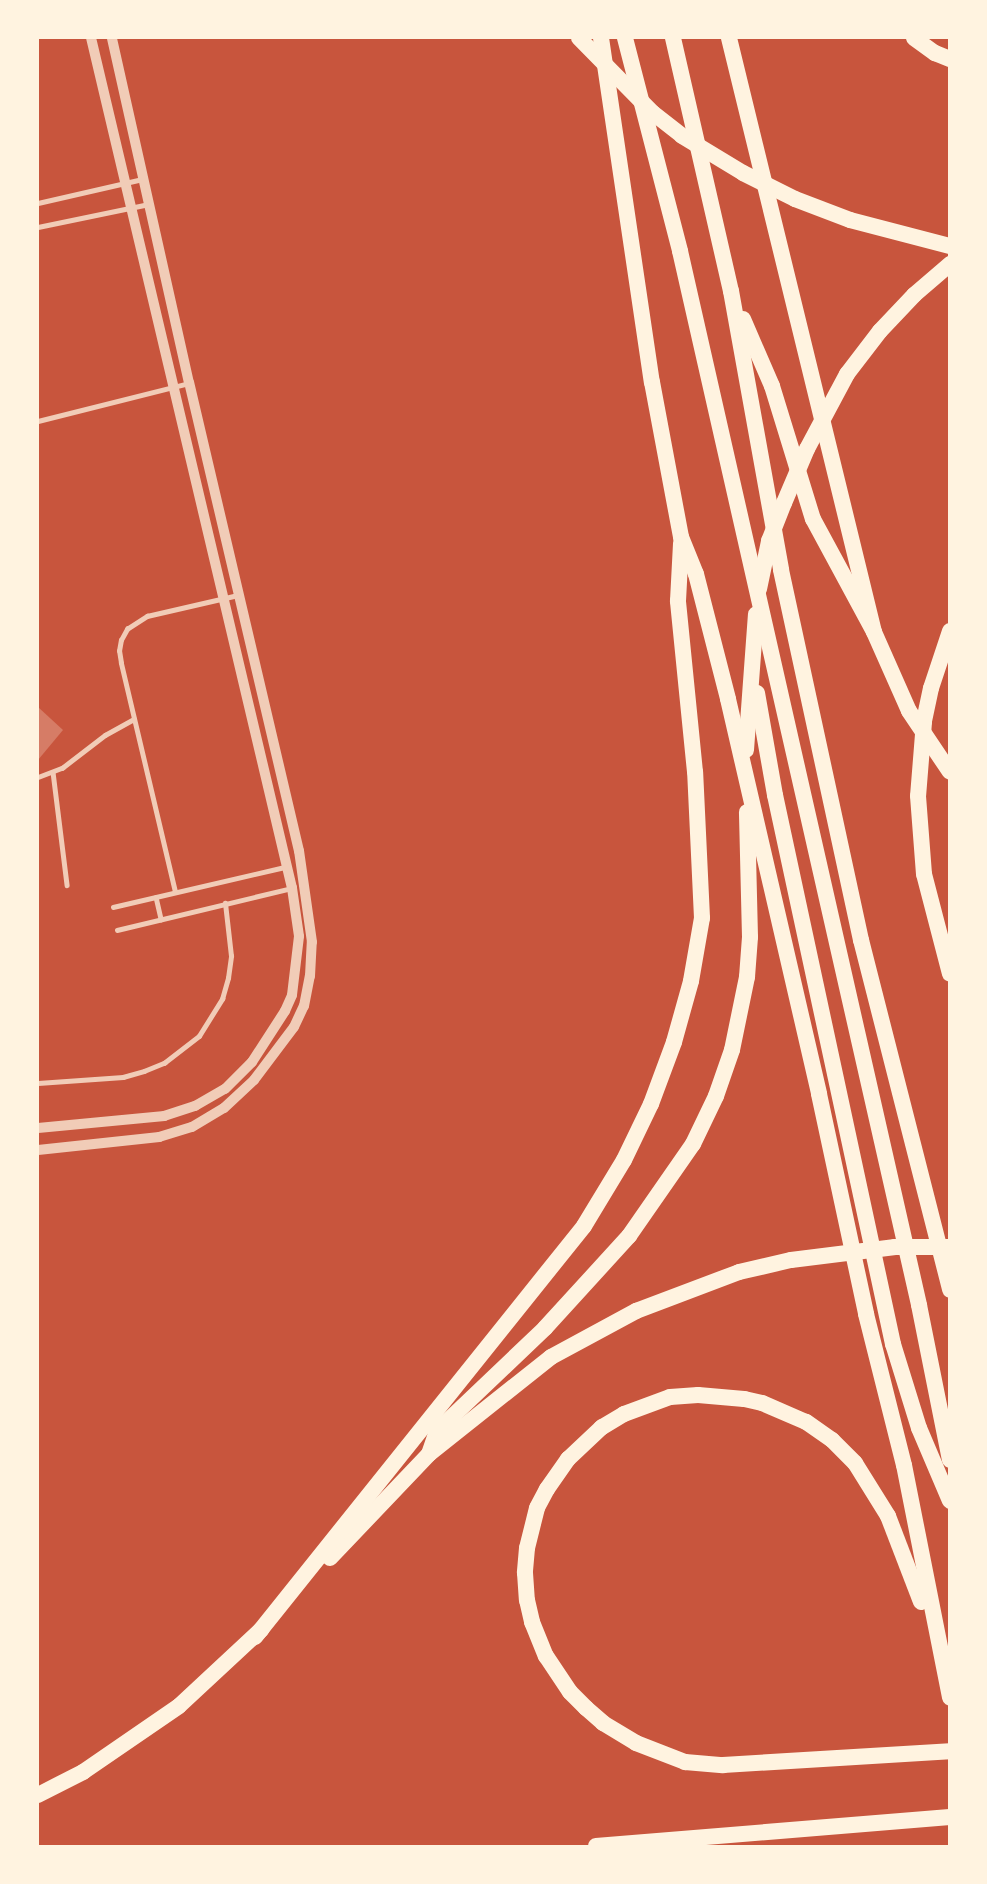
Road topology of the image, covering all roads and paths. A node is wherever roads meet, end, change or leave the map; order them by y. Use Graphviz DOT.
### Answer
graph roads {
  1 [pos="91,38"];
  2 [pos="112,38"];
  3 [pos="579,38"];
  4 [pos="601,38"];
  5 [pos="625,38"];
  6 [pos="672,38"];
  7 [pos="729,38"];
  8 [pos="914,38"];
  9 [pos="950,60"];
  10 [pos="143,179"];
  11 [pos="124,183"];
  12 [pos="38,203"];
  13 [pos="149,204"];
  14 [pos="130,208"];
  15 [pos="38,227"];
  16 [pos="950,246"];
  17 [pos="950,264"];
  18 [pos="731,291"];
  19 [pos="189,383"];
  20 [pos="174,386"];
  21 [pos="38,421"];
  22 [pos="681,537"];
  23 [pos="238,595"];
  24 [pos="224,598"];
  25 [pos="950,631"];
  26 [pos="874,632"];
  27 [pos="753,674"];
  28 [pos="134,719"];
  29 [pos="53,772"];
  30 [pos="950,772"];
  31 [pos="38,777"];
  32 [pos="287,866"];
  33 [pos="67,885"];
  34 [pos="292,888"];
  35 [pos="176,892"];
  36 [pos="156,897"];
  37 [pos="225,903"];
  38 [pos="113,907"];
  39 [pos="161,919"];
  40 [pos="117,930"];
  41 [pos="946,955"];
  42 [pos="950,974"];
  43 [pos="38,1083"];
  44 [pos="38,1128"];
  45 [pos="38,1150"];
  46 [pos="950,1247"];
  47 [pos="950,1290"];
  48 [pos="429,1454"];
  49 [pos="950,1460"];
  50 [pos="950,1502"];
  51 [pos="255,1637"];
  52 [pos="938,1648"];
  53 [pos="950,1697"];
  54 [pos="950,1751"];
  55 [pos="38,1795"];
  56 [pos="950,1817"];
  57 [pos="596,1846"];
  1 -- 11 [label="street"];
  2 -- 10 [label="street"];
  3 -- 16 [label="highway"];
  4 -- 22 [label="highway"];
  5 -- 49 [label="highway"];
  6 -- 18 [label="highway"];
  7 -- 26 [label="highway"];
  8 -- 9 [label="highway"];
  10 -- 11 [label="lane"];
  10 -- 13 [label="street"];
  11 -- 12 [label="lane"];
  11 -- 14 [label="street"];
  13 -- 14 [label="lane"];
  13 -- 19 [label="street"];
  14 -- 15 [label="lane"];
  14 -- 20 [label="street"];
  17 -- 27 [label="highway"];
  18 -- 26 [label="highway"];
  18 -- 47 [label="highway"];
  19 -- 20 [label="lane"];
  19 -- 23 [label="street"];
  20 -- 21 [label="lane"];
  20 -- 24 [label="street"];
  22 -- 51 [label="highway"];
  22 -- 52 [label="highway"];
  23 -- 24 [label="lane"];
  23 -- 45 [label="street"];
  24 -- 28 [label="lane"];
  24 -- 32 [label="street"];
  25 -- 41 [label="highway"];
  26 -- 30 [label="highway"];
  27 -- 48 [label="highway"];
  27 -- 50 [label="highway"];
  28 -- 29 [label="lane"];
  28 -- 35 [label="lane"];
  29 -- 31 [label="lane"];
  29 -- 33 [label="lane"];
  32 -- 34 [label="street"];
  32 -- 35 [label="lane"];
  34 -- 37 [label="lane"];
  34 -- 44 [label="street"];
  35 -- 36 [label="lane"];
  36 -- 38 [label="lane"];
  36 -- 39 [label="lane"];
  37 -- 39 [label="lane"];
  37 -- 43 [label="lane"];
  39 -- 40 [label="lane"];
  41 -- 42 [label="highway"];
  46 -- 48 [label="highway"];
  48 -- 51 [label="highway"];
  51 -- 55 [label="highway"];
  52 -- 53 [label="highway"];
  52 -- 54 [label="highway"];
  56 -- 57 [label="highway"];
}
